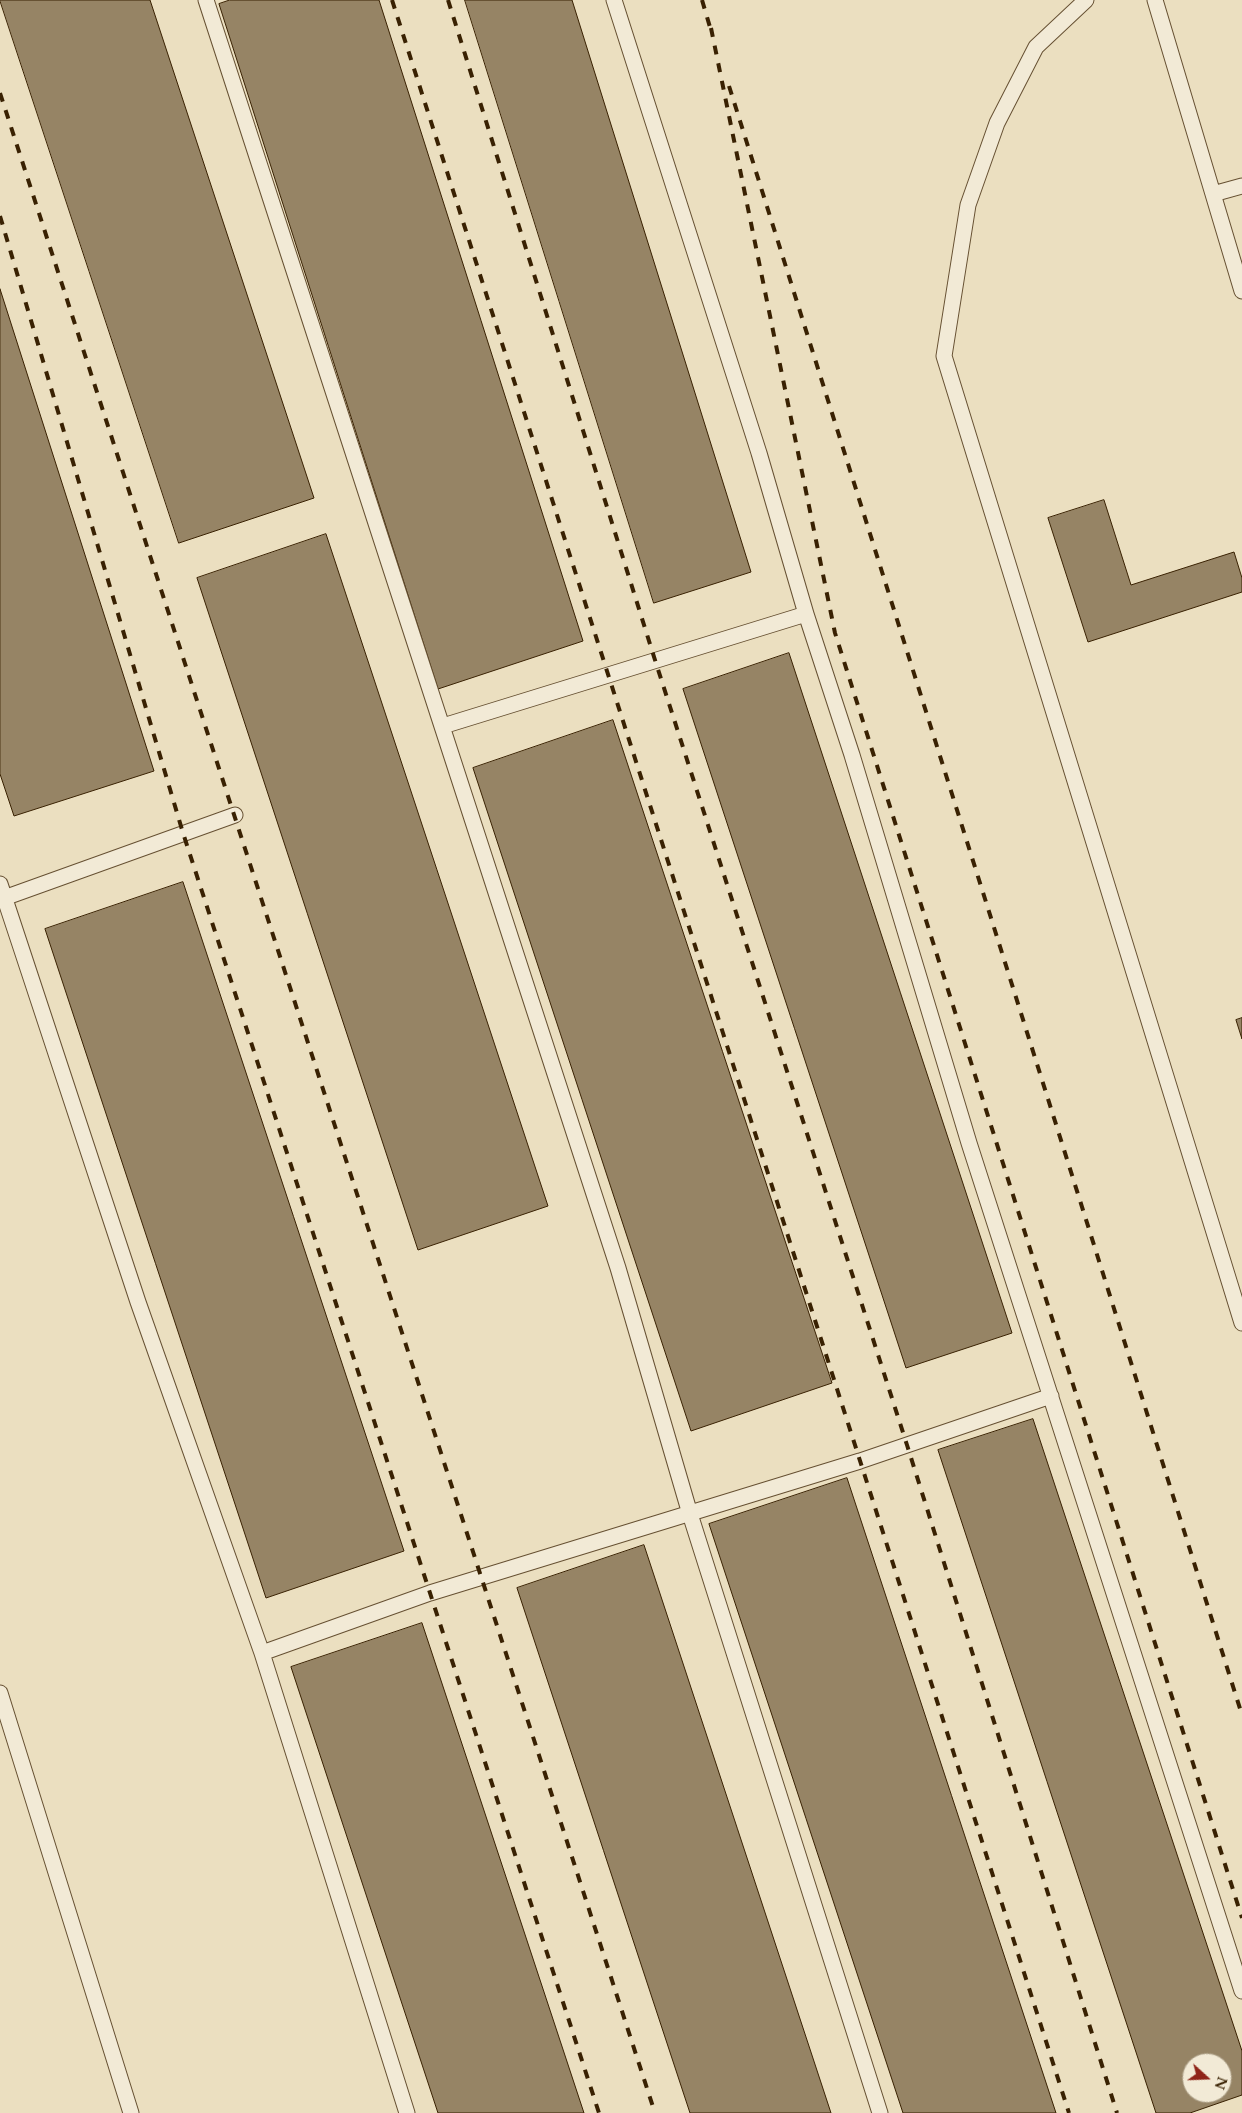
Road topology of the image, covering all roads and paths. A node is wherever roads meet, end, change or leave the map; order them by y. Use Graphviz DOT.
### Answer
graph roads {
  1 [pos="206,0"];
  2 [pos="614,0"];
  3 [pos="1086,0"];
  4 [pos="1155,0"];
  5 [pos="1242,186"];
  6 [pos="1213,194"];
  7 [pos="1242,291"];
  8 [pos="806,614"];
  9 [pos="443,726"];
  10 [pos="234,815"];
  11 [pos="2,891"];
  12 [pos="1242,1323"];
  13 [pos="1051,1396"];
  14 [pos="690,1514"];
  15 [pos="262,1653"];
  16 [pos="0,1693"];
  17 [pos="1242,1991"];
  18 [pos="131,2113"];
  19 [pos="407,2113"];
  20 [pos="880,2113"];
  1 -- 9 [label="lane"];
  2 -- 8 [label="lane"];
  3 -- 12 [label="lane"];
  4 -- 6 [label="lane"];
  5 -- 6 [label="lane"];
  6 -- 7 [label="lane"];
  8 -- 9 [label="lane"];
  8 -- 13 [label="lane"];
  9 -- 14 [label="lane"];
  10 -- 11 [label="lane"];
  11 -- 15 [label="lane"];
  13 -- 14 [label="lane"];
  13 -- 17 [label="lane"];
  14 -- 15 [label="lane"];
  14 -- 20 [label="lane"];
  15 -- 19 [label="lane"];
  16 -- 18 [label="lane"];
}
